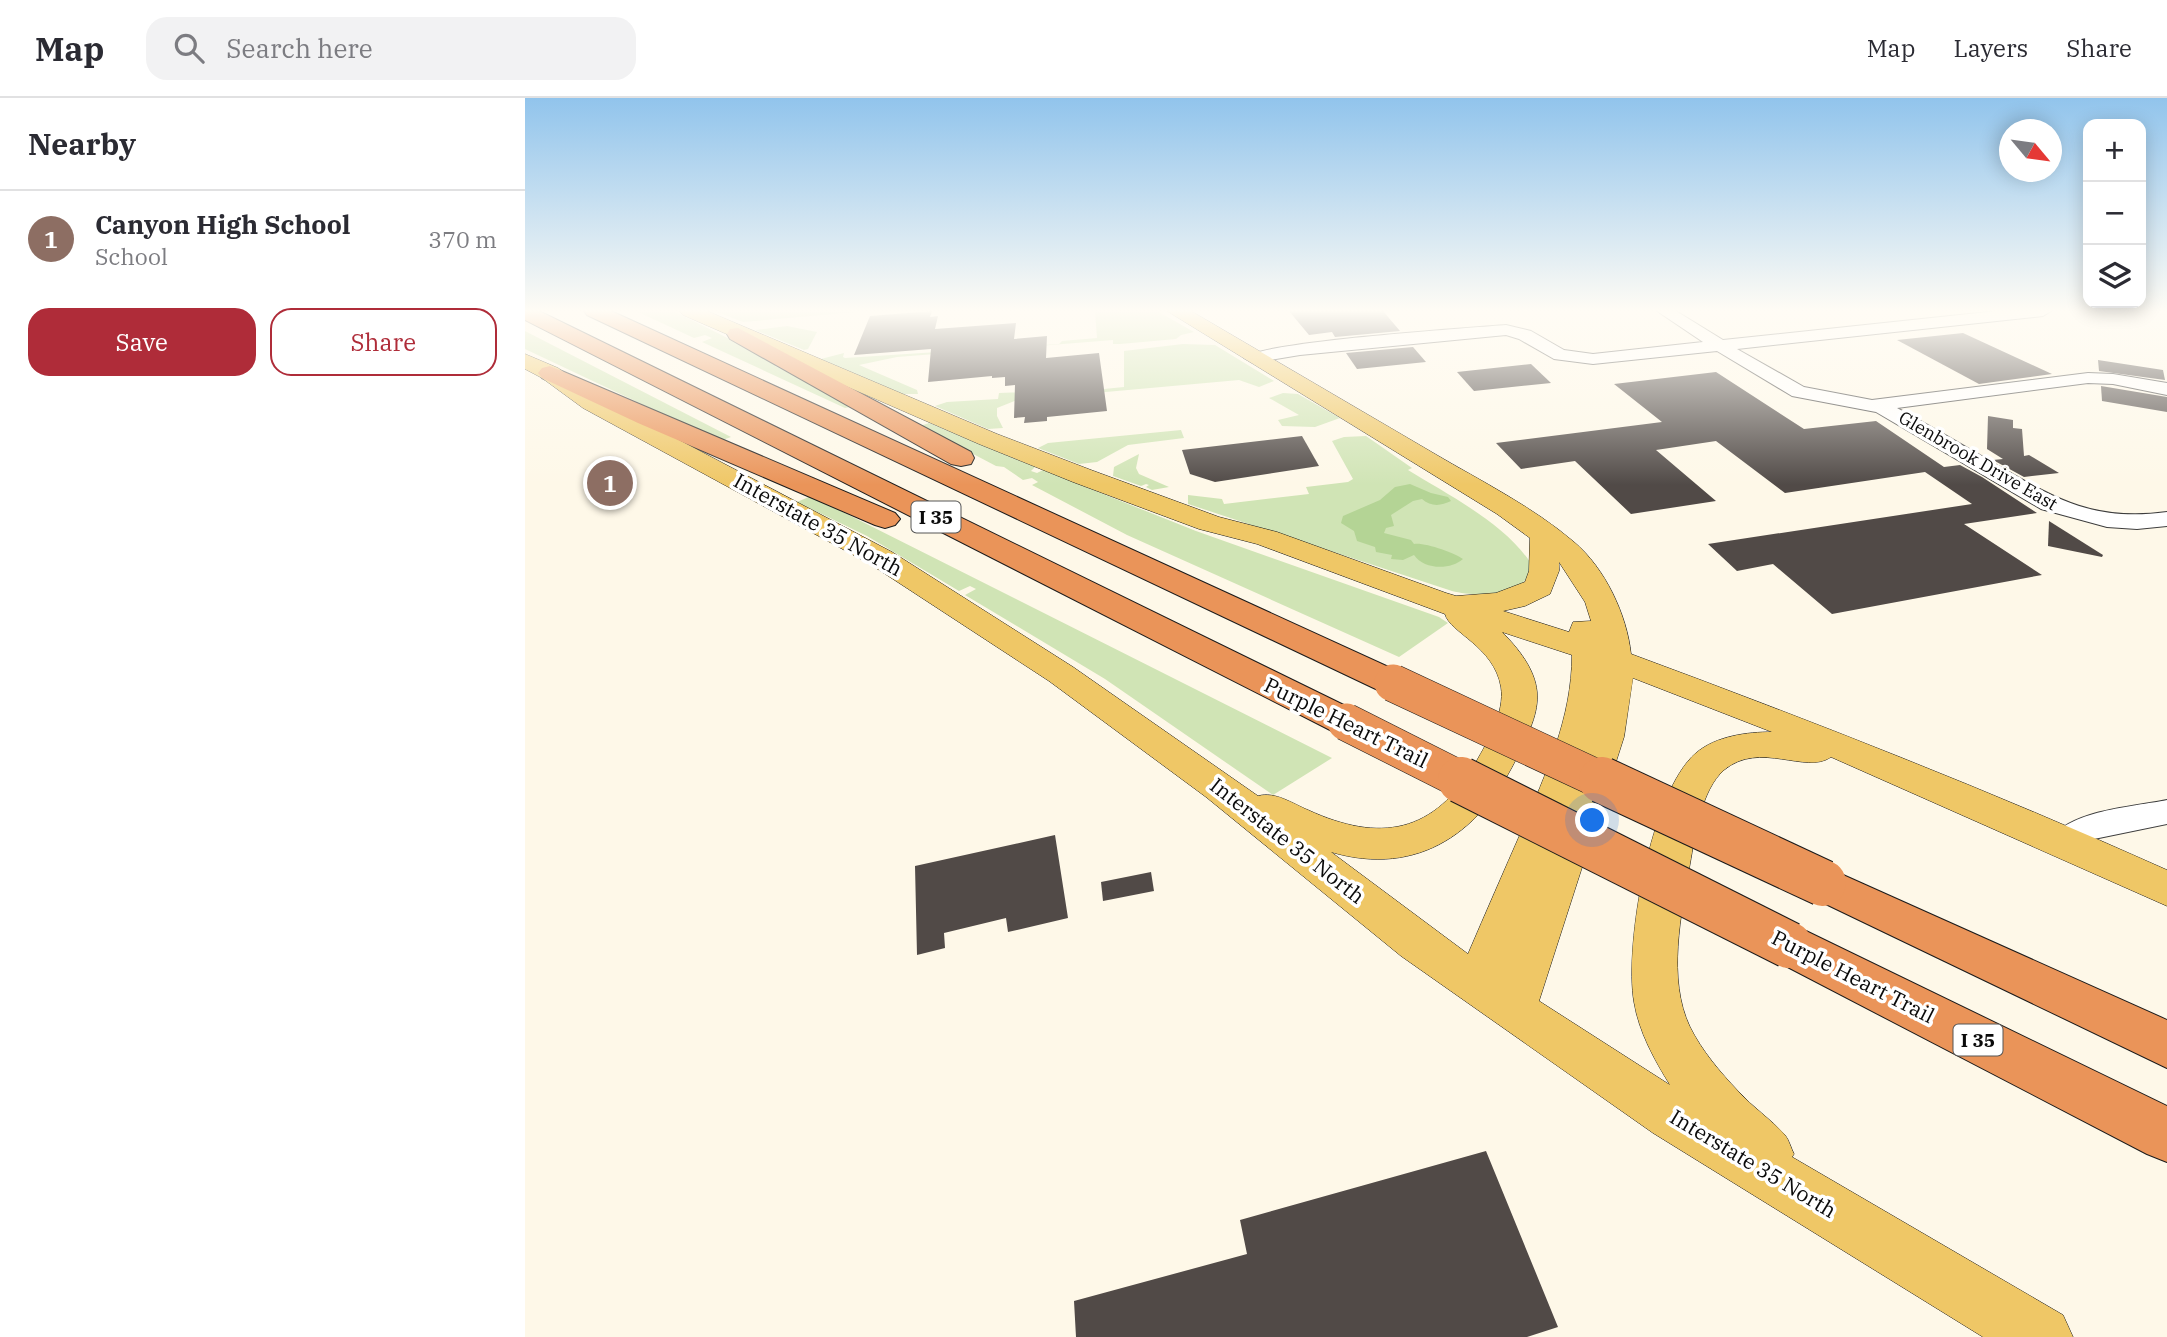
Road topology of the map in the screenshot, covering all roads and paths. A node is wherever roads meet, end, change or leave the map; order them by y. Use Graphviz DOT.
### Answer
graph roads {
  1 [pos="542,369"];
  2 [pos="638,369"];
  3 [pos="718,369"];
  4 [pos="800,369"];
  5 [pos="821,369"];
  6 [pos="1272,369"];
  7 [pos="1758,369"];
  8 [pos="550,373"];
  9 [pos="2167,389"];
  10 [pos="1871,405"];
  11 [pos="2167,519"];
  12 [pos="1545,542"];
  13 [pos="1109,548"];
  14 [pos="1098,600"];
  15 [pos="1435,600"];
  16 [pos="1603,655"];
  17 [pos="1901,770"];
  18 [pos="1220,787"];
  19 [pos="2167,812"];
  20 [pos="2066,842"];
  21 [pos="2167,889"];
  22 [pos="1495,998"];
  23 [pos="2167,1045"];
  24 [pos="2167,1135"];
  25 [pos="1850,1223"];
  26 [pos="2041,1337"];
  1 -- 8 [label="main road, Interstate 35 North"];
  2 -- 14 [label="highway, Purple Heart Trail / I 35"];
  3 -- 13 [label="highway, I 35"];
  4 -- 13 [label="highway"];
  5 -- 15 [label="main road"];
  6 -- 12 [label="main road"];
  7 -- 10 [label="street, Glenbrook Drive East"];
  8 -- 14 [label="highway"];
  8 -- 18 [label="main road, Interstate 35 North"];
  9 -- 10 [label="street"];
  10 -- 11 [label="street, Glenbrook Drive East"];
  12 -- 15 [label="main road"];
  12 -- 16 [label="main road"];
  13 -- 23 [label="highway, I 35, bridge"];
  14 -- 24 [label="highway, Purple Heart Trail / I 35, bridge"];
  15 -- 16 [label="main road"];
  15 -- 18 [label="main road"];
  16 -- 17 [label="main road"];
  16 -- 22 [label="main road"];
  17 -- 20 [label="main road"];
  17 -- 25 [label="main road"];
  18 -- 22 [label="main road, Interstate 35 North"];
  19 -- 20 [label="street"];
  20 -- 21 [label="main road"];
  22 -- 25 [label="main road, Interstate 35 North"];
  25 -- 26 [label="main road, Interstate 35 North"];
}
